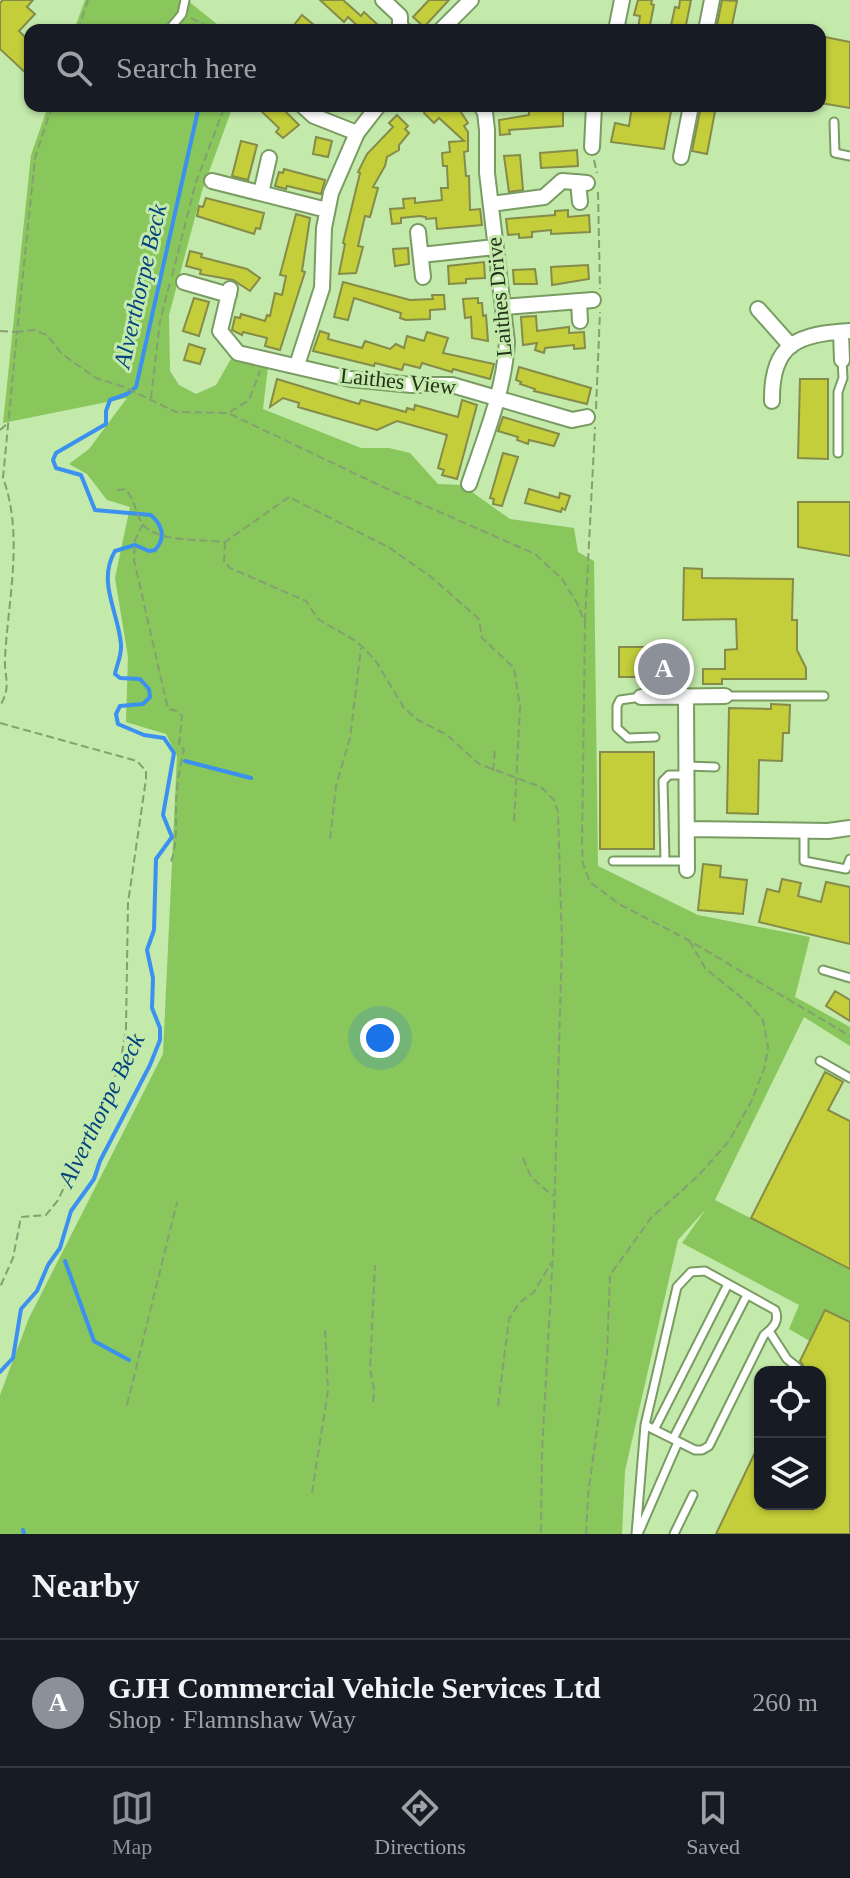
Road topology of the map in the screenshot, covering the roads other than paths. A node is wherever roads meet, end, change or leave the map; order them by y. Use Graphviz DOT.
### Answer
graph roads {
  1 [pos="185,0"];
  2 [pos="383,0"];
  3 [pos="471,0"];
  4 [pos="622,0"];
  5 [pos="712,0"];
  6 [pos="174,24"];
  7 [pos="400,24"];
  8 [pos="447,24"];
  9 [pos="617,24"];
  10 [pos="707,24"];
  11 [pos="310,112"];
  12 [pos="373,112"];
  13 [pos="488,112"];
  14 [pos="594,112"];
  15 [pos="690,112"];
  16 [pos="834,122"];
  17 [pos="357,133"];
  18 [pos="592,147"];
  19 [pos="850,156"];
  20 [pos="681,157"];
  21 [pos="269,158"];
  22 [pos="212,181"];
  23 [pos="261,193"];
  24 [pos="580,202"];
  25 [pos="491,204"];
  26 [pos="327,210"];
  27 [pos="418,232"];
  28 [pos="495,247"];
  29 [pos="421,255"];
  30 [pos="423,277"];
  31 [pos="184,282"];
  32 [pos="503,307"];
  33 [pos="758,309"];
  34 [pos="580,321"];
  35 [pos="846,331"];
  36 [pos="791,346"];
  37 [pos="842,360"];
  38 [pos="297,365"];
  39 [pos="499,398"];
  40 [pos="772,401"];
  41 [pos="572,420"];
  42 [pos="593,420"];
  43 [pos="572,437"];
  44 [pos="838,453"];
  45 [pos="469,484"];
  46 [pos="686,696"];
  47 [pos="725,696"];
  48 [pos="824,696"];
  49 [pos="641,697"];
  50 [pos="655,737"];
  51 [pos="715,767"];
  52 [pos="686,770"];
  53 [pos="850,828"];
  54 [pos="687,829"];
  55 [pos="804,830"];
  56 [pos="850,859"];
  57 [pos="613,861"];
  58 [pos="665,861"];
  59 [pos="687,865"];
  60 [pos="823,970"];
  61 [pos="850,978"];
  62 [pos="820,1061"];
  63 [pos="850,1078"];
  64 [pos="728,1284"];
  65 [pos="747,1295"];
  66 [pos="769,1331"];
  67 [pos="796,1366"];
  68 [pos="645,1425"];
  69 [pos="654,1430"];
  70 [pos="676,1441"];
  71 [pos="693,1495"];
  72 [pos="637,1534"];
  73 [pos="674,1534"];
  1 -- 6 [label="lane"];
  2 -- 7 [label="street"];
  3 -- 8 [label="street"];
  4 -- 9 [label="street"];
  5 -- 10 [label="street"];
  11 -- 17 [label="street"];
  12 -- 17 [label="street"];
  13 -- 25 [label="street, Laithes Drive"];
  14 -- 18 [label="street"];
  15 -- 20 [label="street"];
  16 -- 19 [label="lane"];
  17 -- 26 [label="street"];
  21 -- 23 [label="street"];
  22 -- 23 [label="street"];
  23 -- 26 [label="street"];
  24 -- 25 [label="street"];
  25 -- 28 [label="street, Laithes Drive"];
  26 -- 38 [label="street"];
  27 -- 29 [label="street"];
  28 -- 29 [label="street"];
  28 -- 32 [label="street, Laithes Drive"];
  29 -- 30 [label="street"];
  31 -- 38 [label="street, Laithes View"];
  32 -- 34 [label="street"];
  32 -- 39 [label="street, Laithes Drive"];
  33 -- 36 [label="street"];
  35 -- 36 [label="street"];
  35 -- 37 [label="street"];
  36 -- 40 [label="street"];
  37 -- 44 [label="lane"];
  38 -- 39 [label="street, Laithes View"];
  39 -- 41 [label="street, Laithes View"];
  39 -- 45 [label="street, Laithes Drive"];
  41 -- 42 [label="street"];
  41 -- 43 [label="street"];
  46 -- 47 [label="street"];
  46 -- 49 [label="street"];
  46 -- 52 [label="street"];
  47 -- 48 [label="lane"];
  49 -- 50 [label="lane"];
  51 -- 52 [label="lane"];
  52 -- 54 [label="street"];
  52 -- 58 [label="lane"];
  53 -- 55 [label="street"];
  54 -- 55 [label="street"];
  54 -- 59 [label="street"];
  55 -- 56 [label="lane"];
  57 -- 58 [label="lane"];
  58 -- 59 [label="lane"];
  60 -- 61 [label="lane"];
  62 -- 63 [label="lane"];
  64 -- 65 [label="lane"];
  64 -- 68 [label="lane"];
  64 -- 69 [label="lane"];
  65 -- 66 [label="lane"];
  65 -- 70 [label="lane"];
  66 -- 67 [label="lane"];
  66 -- 70 [label="lane"];
  68 -- 69 [label="lane"];
  68 -- 72 [label="lane"];
  69 -- 70 [label="lane"];
  70 -- 72 [label="lane"];
  71 -- 73 [label="lane"];
}
